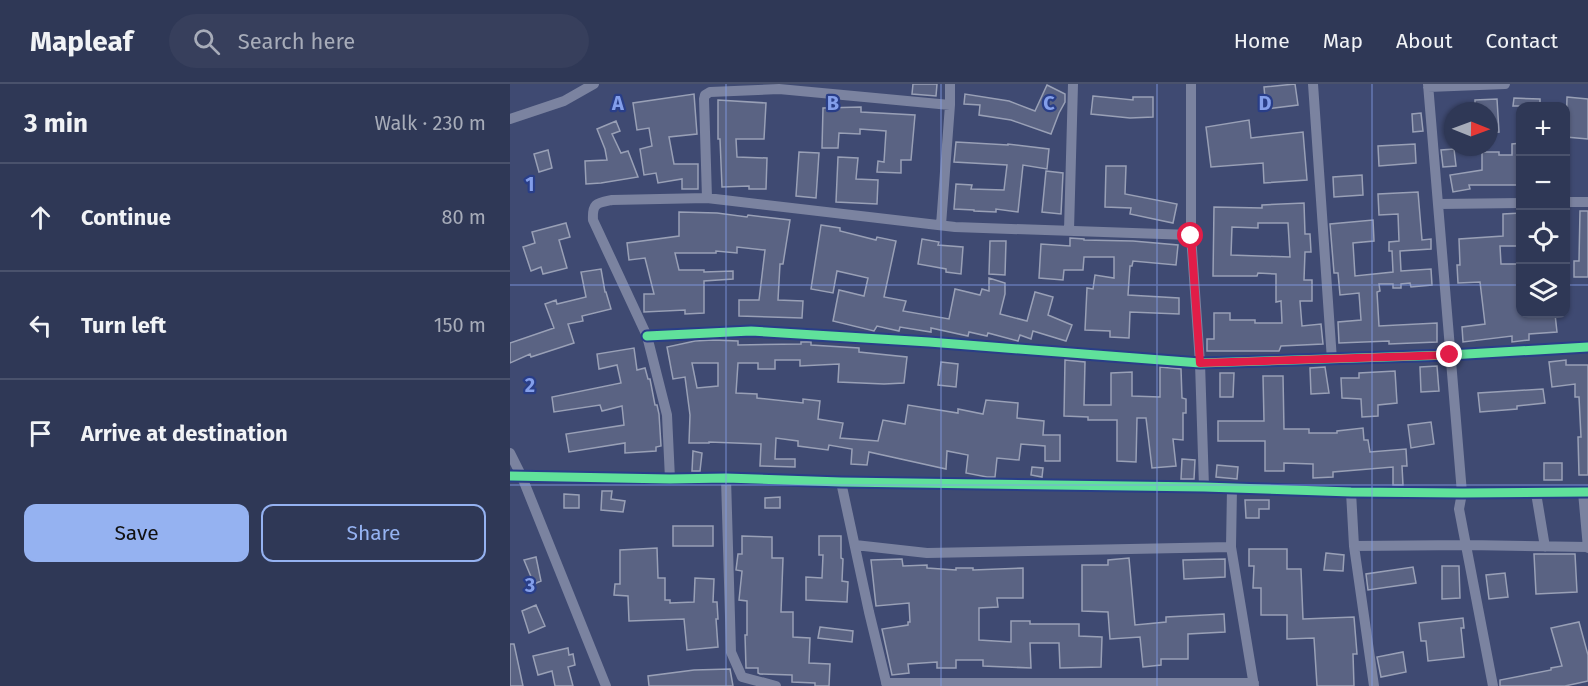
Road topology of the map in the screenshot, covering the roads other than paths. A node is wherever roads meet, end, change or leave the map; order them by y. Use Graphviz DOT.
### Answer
graph roads {
  1 [pos="594,84"];
  2 [pos="950,84"];
  3 [pos="1073,84"];
  4 [pos="1191,84"];
  5 [pos="1312,84"];
  6 [pos="1505,84"];
  7 [pos="1428,86"];
  8 [pos="950,105"];
  9 [pos="510,119"];
  10 [pos="707,198"];
  11 [pos="1516,202"];
  12 [pos="1570,202"];
  13 [pos="1588,202"];
  14 [pos="1439,204"];
  15 [pos="941,225"];
  16 [pos="1069,230"];
  17 [pos="1191,236"];
  18 [pos="647,336"];
  19 [pos="1588,347"];
  20 [pos="1450,355"];
  21 [pos="1332,360"];
  22 [pos="1200,363"];
  23 [pos="510,453"];
  24 [pos="510,476"];
  25 [pos="522,477"];
  26 [pos="726,478"];
  27 [pos="670,479"];
  28 [pos="841,482"];
  29 [pos="1204,487"];
  30 [pos="1232,488"];
  31 [pos="1351,492"];
  32 [pos="1585,492"];
  33 [pos="1536,493"];
  34 [pos="1462,494"];
  35 [pos="855,545"];
  36 [pos="1467,545"];
  37 [pos="1354,546"];
  38 [pos="1231,547"];
  39 [pos="1545,547"];
  40 [pos="1588,547"];
  41 [pos="887,684"];
  42 [pos="1254,685"];
  43 [pos="606,686"];
  44 [pos="776,686"];
  45 [pos="1374,686"];
  46 [pos="1493,686"];
  1 -- 9 [label="street"];
  2 -- 8 [label="street"];
  3 -- 16 [label="street"];
  4 -- 17 [label="street"];
  5 -- 21 [label="street"];
  6 -- 7 [label="street"];
  7 -- 14 [label="street"];
  8 -- 10 [label="street"];
  8 -- 15 [label="street"];
  10 -- 15 [label="street"];
  10 -- 18 [label="street"];
  11 -- 14 [label="street"];
  12 -- 13 [label="street"];
  14 -- 20 [label="street"];
  15 -- 16 [label="street"];
  16 -- 17 [label="street"];
  17 -- 22 [label="street"];
  18 -- 22 [label="street"];
  18 -- 27 [label="street"];
  19 -- 20 [label="street"];
  20 -- 21 [label="street"];
  20 -- 34 [label="street"];
  21 -- 22 [label="street"];
  22 -- 29 [label="street"];
  23 -- 25 [label="street"];
  24 -- 25 [label="street"];
  25 -- 27 [label="street"];
  25 -- 43 [label="street"];
  26 -- 27 [label="street"];
  26 -- 28 [label="street"];
  26 -- 44 [label="street"];
  28 -- 29 [label="street"];
  28 -- 35 [label="street"];
  29 -- 30 [label="street"];
  30 -- 31 [label="street"];
  30 -- 38 [label="street"];
  31 -- 34 [label="street"];
  31 -- 37 [label="street"];
  32 -- 33 [label="street"];
  32 -- 40 [label="street"];
  33 -- 34 [label="street"];
  33 -- 39 [label="street"];
  34 -- 36 [label="street"];
  35 -- 38 [label="street"];
  35 -- 41 [label="street"];
  36 -- 37 [label="street"];
  36 -- 39 [label="street"];
  36 -- 46 [label="street"];
  37 -- 45 [label="street"];
  38 -- 42 [label="street"];
  39 -- 40 [label="street"];
  41 -- 42 [label="street"];
}
